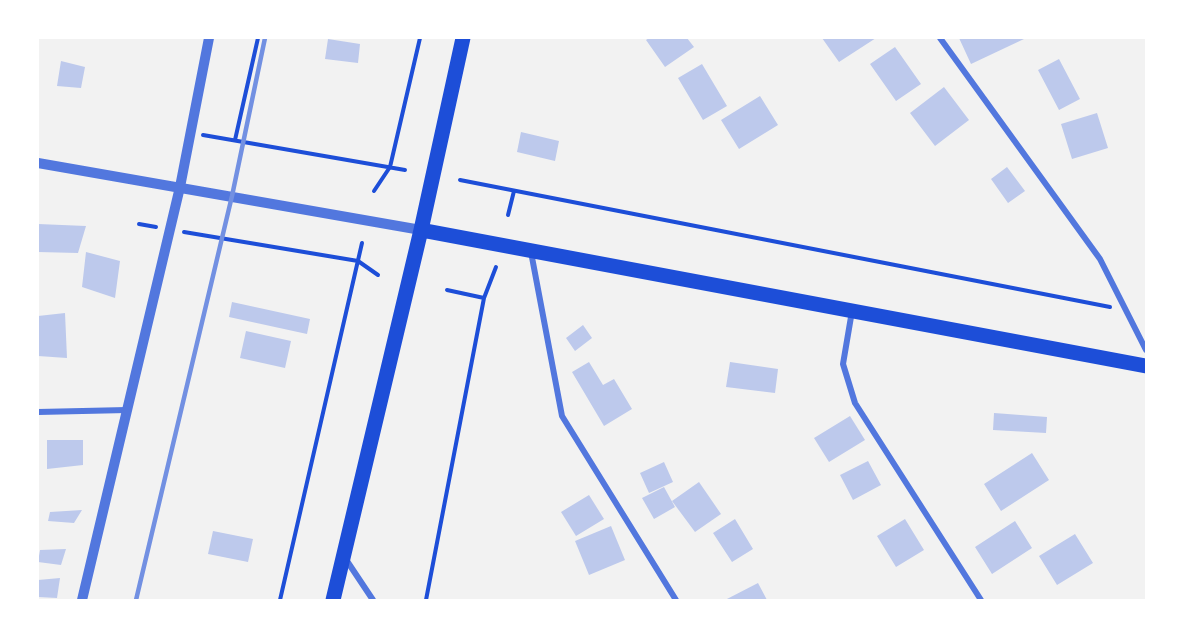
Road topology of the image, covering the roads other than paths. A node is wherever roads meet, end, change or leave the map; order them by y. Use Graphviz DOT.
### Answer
graph roads {
  1 [pos="209,38"];
  2 [pos="463,38"];
  3 [pos="940,38"];
  4 [pos="38,163"];
  5 [pos="180,187"];
  6 [pos="421,230"];
  7 [pos="531,251"];
  8 [pos="852,310"];
  9 [pos="1146,350"];
  10 [pos="1146,366"];
  11 [pos="127,410"];
  12 [pos="38,412"];
  13 [pos="343,555"];
  14 [pos="82,600"];
  15 [pos="333,600"];
  16 [pos="373,600"];
  17 [pos="676,600"];
  18 [pos="981,600"];
  1 -- 5 [label="street"];
  2 -- 6 [label="main road"];
  3 -- 9 [label="street"];
  4 -- 5 [label="street"];
  5 -- 6 [label="street"];
  5 -- 11 [label="street"];
  6 -- 7 [label="main road"];
  6 -- 13 [label="main road"];
  7 -- 8 [label="main road"];
  7 -- 17 [label="street"];
  8 -- 10 [label="main road"];
  8 -- 18 [label="street"];
  11 -- 12 [label="street"];
  11 -- 14 [label="street"];
  13 -- 15 [label="main road"];
  13 -- 16 [label="street"];
}
